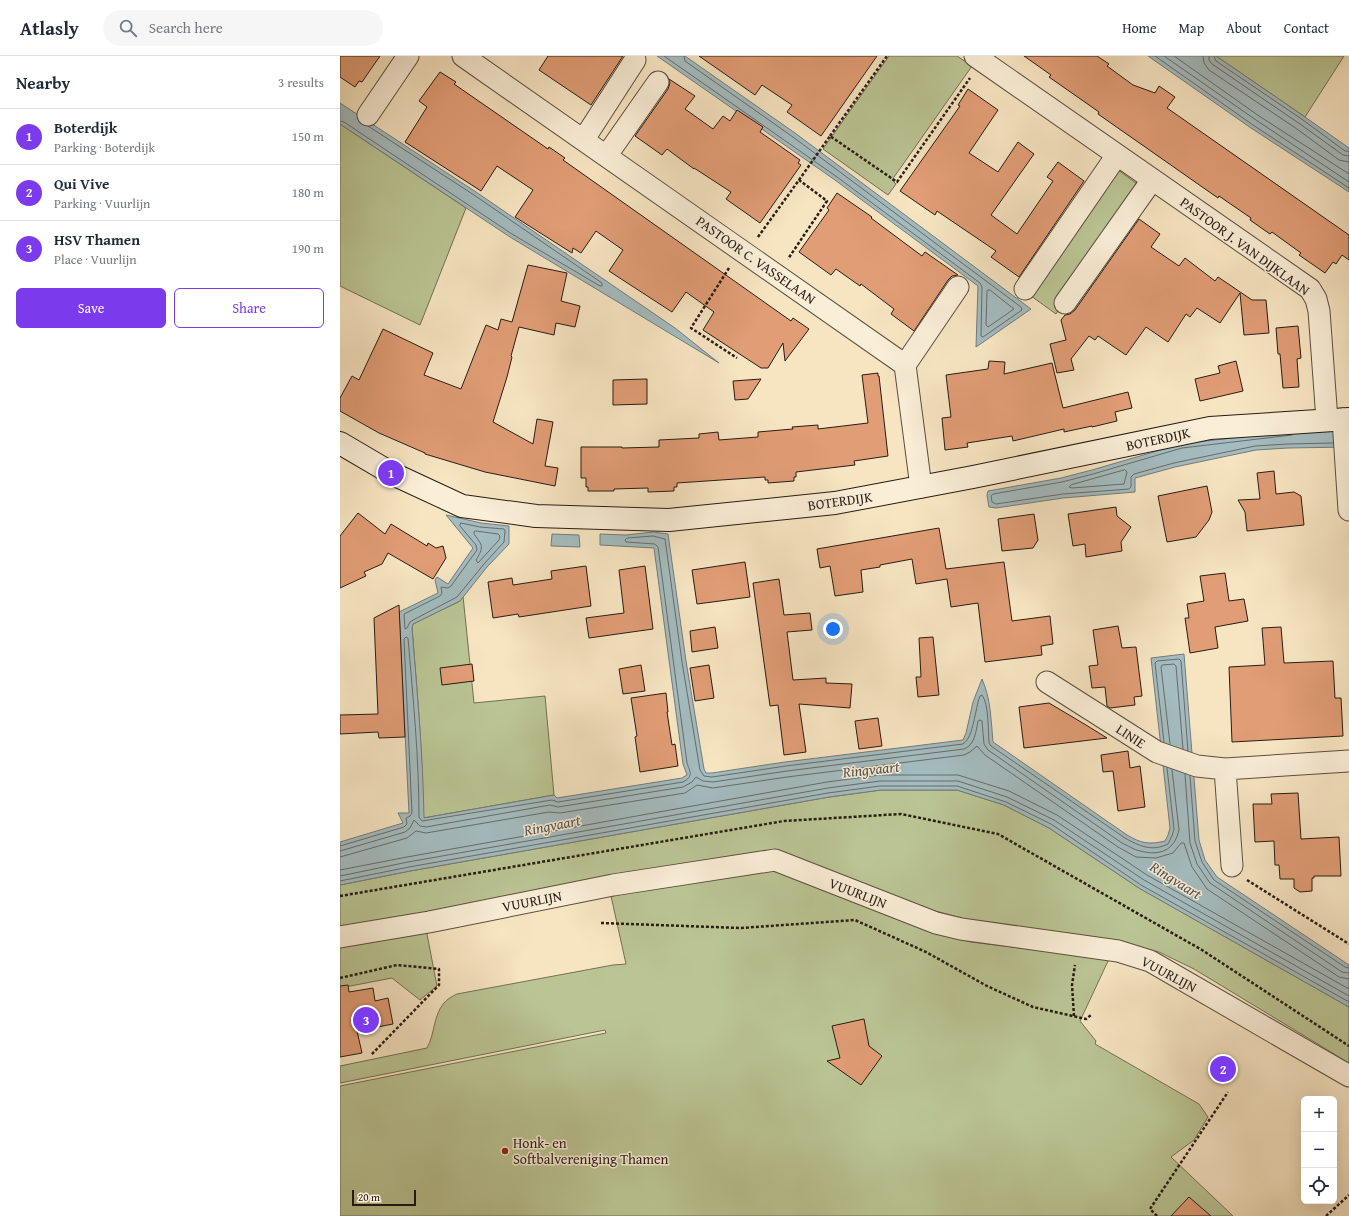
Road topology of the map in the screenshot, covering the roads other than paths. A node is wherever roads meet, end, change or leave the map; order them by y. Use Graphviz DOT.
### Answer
graph roads {
  1 [pos="408,56"];
  2 [pos="464,56"];
  3 [pos="979,58"];
  4 [pos="635,60"];
  5 [pos="658,82"];
  6 [pos="368,115"];
  7 [pos="584,140"];
  8 [pos="607,155"];
  9 [pos="1117,155"];
  10 [pos="1152,180"];
  11 [pos="958,287"];
  12 [pos="1025,289"];
  13 [pos="1065,303"];
  14 [pos="905,365"];
  15 [pos="1341,421"];
  16 [pos="340,443"];
  17 [pos="921,487"];
  18 [pos="1349,510"];
  19 [pos="1047,682"];
  20 [pos="1349,761"];
  21 [pos="1225,769"];
  22 [pos="1232,866"];
  23 [pos="340,937"];
  24 [pos="1349,1076"];
  1 -- 6 [label="street"];
  2 -- 7 [label="street, PASTOOR C. VASSELAAN"];
  3 -- 9 [label="street, PASTOOR J. VAN DIJKLAAN"];
  4 -- 7 [label="street"];
  5 -- 8 [label="street"];
  7 -- 8 [label="street, PASTOOR C. VASSELAAN"];
  8 -- 14 [label="street, PASTOOR C. VASSELAAN"];
  9 -- 10 [label="street, PASTOOR J. VAN DIJKLAAN"];
  9 -- 12 [label="street"];
  10 -- 13 [label="street"];
  10 -- 15 [label="street, PASTOOR J. VAN DIJKLAAN"];
  11 -- 14 [label="street"];
  14 -- 17 [label="street"];
  15 -- 17 [label="street, BOTERDIJK"];
  15 -- 18 [label="street, PASTOOR J. VAN DIJKLAAN"];
  16 -- 17 [label="street, BOTERDIJK"];
  19 -- 21 [label="street, LINIE"];
  20 -- 21 [label="street, LINIE"];
  21 -- 22 [label="street"];
  23 -- 24 [label="street, VUURLIJN"];
}
